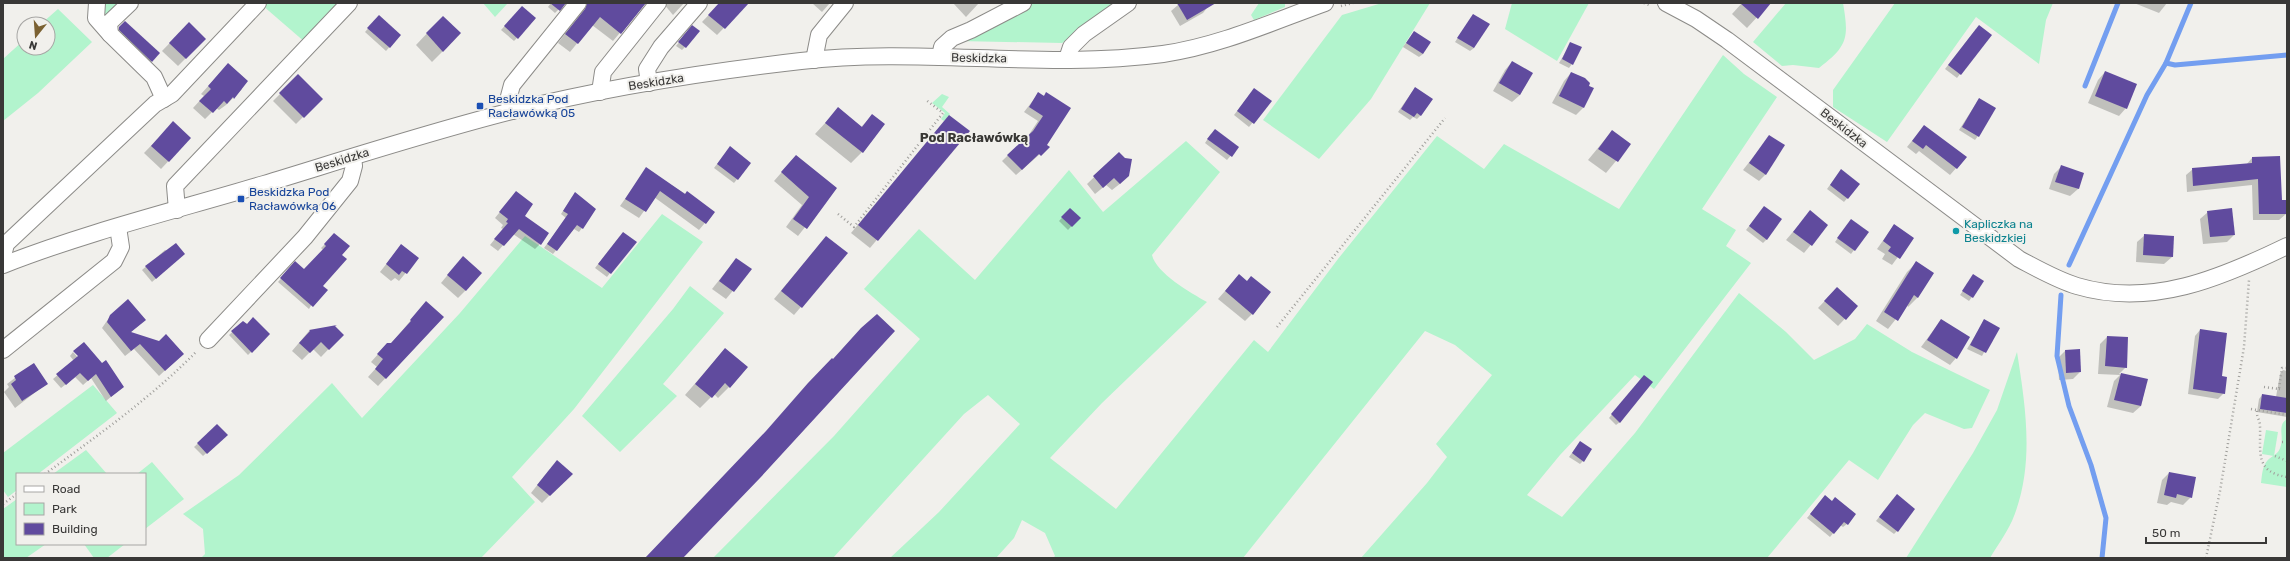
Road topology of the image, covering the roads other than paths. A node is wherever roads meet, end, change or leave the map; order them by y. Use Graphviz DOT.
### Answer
graph roads {
  1 [pos="97,3"];
  2 [pos="130,3"];
  3 [pos="258,3"];
  4 [pos="349,3"];
  5 [pos="578,3"];
  6 [pos="658,3"];
  7 [pos="699,3"];
  8 [pos="845,3"];
  9 [pos="1023,3"];
  10 [pos="1128,3"];
  11 [pos="1666,3"];
  12 [pos="1332,5"];
  13 [pos="1292,9"];
  14 [pos="110,34"];
  15 [pos="940,57"];
  16 [pos="1068,59"];
  17 [pos="814,60"];
  18 [pos="649,83"];
  19 [pos="600,92"];
  20 [pos="168,96"];
  21 [pos="512,111"];
  22 [pos="353,157"];
  23 [pos="177,210"];
  24 [pos="118,227"];
  25 [pos="2287,246"];
  26 [pos="3,256"];
  27 [pos="3,265"];
  28 [pos="208,340"];
  29 [pos="3,350"];
  1 -- 14 [label="street"];
  2 -- 14 [label="street"];
  3 -- 20 [label="street"];
  4 -- 23 [label="street"];
  5 -- 21 [label="street"];
  6 -- 19 [label="street"];
  7 -- 18 [label="street"];
  8 -- 17 [label="street"];
  9 -- 15 [label="street"];
  10 -- 16 [label="street"];
  11 -- 25 [label="street, Beskidzka"];
  12 -- 13 [label="street, Beskidzka"];
  13 -- 16 [label="street, Beskidzka"];
  14 -- 20 [label="street"];
  15 -- 16 [label="street, Beskidzka"];
  15 -- 17 [label="street, Beskidzka"];
  17 -- 18 [label="street, Beskidzka"];
  18 -- 19 [label="street, Beskidzka"];
  19 -- 21 [label="street, Beskidzka"];
  20 -- 26 [label="street"];
  21 -- 22 [label="street, Beskidzka"];
  22 -- 23 [label="street, Beskidzka"];
  22 -- 28 [label="street"];
  23 -- 24 [label="street, Beskidzka"];
  24 -- 27 [label="street, Beskidzka"];
  24 -- 29 [label="street"];
}
